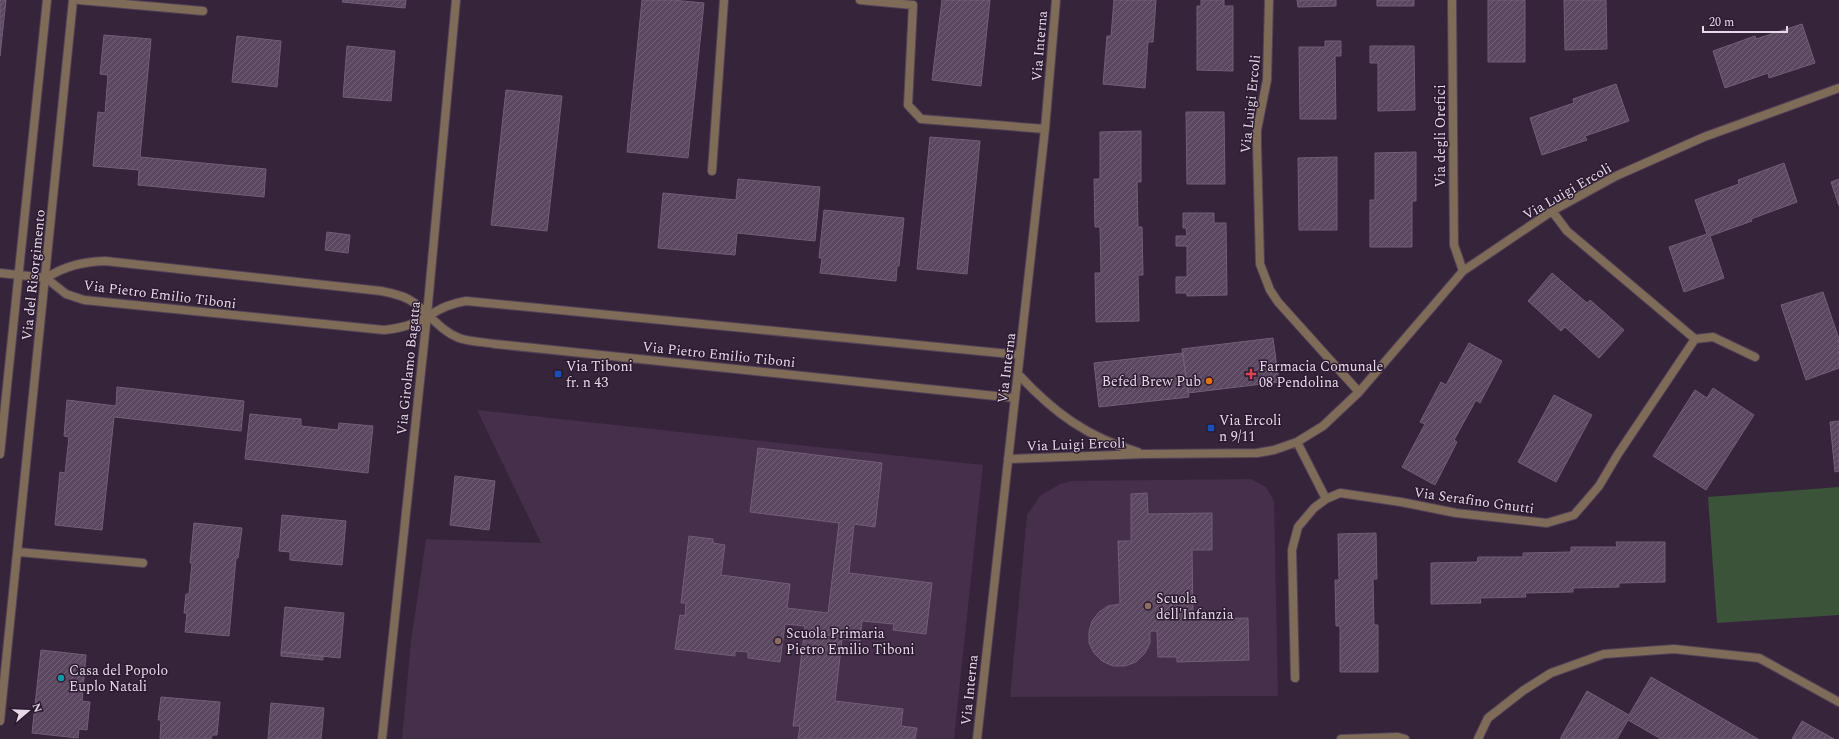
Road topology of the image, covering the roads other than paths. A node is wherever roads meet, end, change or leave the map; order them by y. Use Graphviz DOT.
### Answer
graph roads {
  1 [pos="47,0"];
  2 [pos="73,0"];
  3 [pos="79,0"];
  4 [pos="456,0"];
  5 [pos="724,0"];
  6 [pos="860,0"];
  7 [pos="1056,0"];
  8 [pos="1269,0"];
  9 [pos="1452,0"];
  10 [pos="203,11"];
  11 [pos="1839,88"];
  12 [pos="1045,129"];
  13 [pos="712,171"];
  14 [pos="1552,211"];
  15 [pos="1463,271"];
  16 [pos="0,273"];
  17 [pos="20,275"];
  18 [pos="46,278"];
  19 [pos="427,315"];
  20 [pos="1695,339"];
  21 [pos="1020,355"];
  22 [pos="1755,356"];
  23 [pos="1018,374"];
  24 [pos="1359,392"];
  25 [pos="1016,398"];
  26 [pos="1297,442"];
  27 [pos="0,454"];
  28 [pos="1144,454"];
  29 [pos="1008,459"];
  30 [pos="1326,499"];
  31 [pos="18,552"];
  32 [pos="143,563"];
  33 [pos="3,662"];
  34 [pos="1295,678"];
  35 [pos="1839,702"];
  36 [pos="0,721"];
  37 [pos="382,739"];
  38 [pos="977,739"];
  39 [pos="1341,739"];
  40 [pos="1405,739"];
  41 [pos="1478,739"];
  1 -- 17 [label="street, Via del Risorgimento"];
  2 -- 18 [label="street, Via del Risorgimento"];
  3 -- 10 [label="street"];
  4 -- 19 [label="street, Via Girolamo Bagatta"];
  5 -- 13 [label="street"];
  6 -- 12 [label="street"];
  7 -- 12 [label="street, Via Interna"];
  8 -- 24 [label="street, Via Luigi Ercoli"];
  9 -- 15 [label="street, Via degli Orefici"];
  11 -- 14 [label="street, Via Luigi Ercoli"];
  12 -- 21 [label="street, Via Interna"];
  14 -- 15 [label="street, Via Luigi Ercoli"];
  14 -- 20 [label="street"];
  15 -- 24 [label="street, Via Luigi Ercoli"];
  16 -- 17 [label="street"];
  17 -- 18 [label="street"];
  17 -- 27 [label="street, Via del Risorgimento"];
  18 -- 19 [label="street, Via Pietro Emilio Tiboni"];
  18 -- 19 [label="street, Via Pietro Emilio Tiboni"];
  18 -- 31 [label="street, Via del Risorgimento"];
  19 -- 21 [label="street, Via Pietro Emilio Tiboni"];
  19 -- 25 [label="street, Via Pietro Emilio Tiboni"];
  19 -- 37 [label="street, Via Girolamo Bagatta"];
  20 -- 22 [label="street"];
  20 -- 30 [label="street, Via Serafino Gnutti"];
  21 -- 23 [label="street, Via Interna"];
  23 -- 25 [label="street, Via Interna"];
  23 -- 28 [label="street, Via Luigi Ercoli"];
  24 -- 26 [label="street, Via Luigi Ercoli"];
  25 -- 29 [label="street, Via Interna"];
  26 -- 28 [label="street, Via Luigi Ercoli"];
  26 -- 30 [label="street"];
  28 -- 29 [label="street, Via Luigi Ercoli"];
  29 -- 38 [label="street, Via Interna"];
  30 -- 34 [label="street, Via Serafino Gnutti"];
  31 -- 32 [label="street"];
  31 -- 33 [label="street, Via del Risorgimento"];
  33 -- 36 [label="street, Via del Risorgimento"];
  35 -- 41 [label="street"];
  39 -- 40 [label="street"];
}
